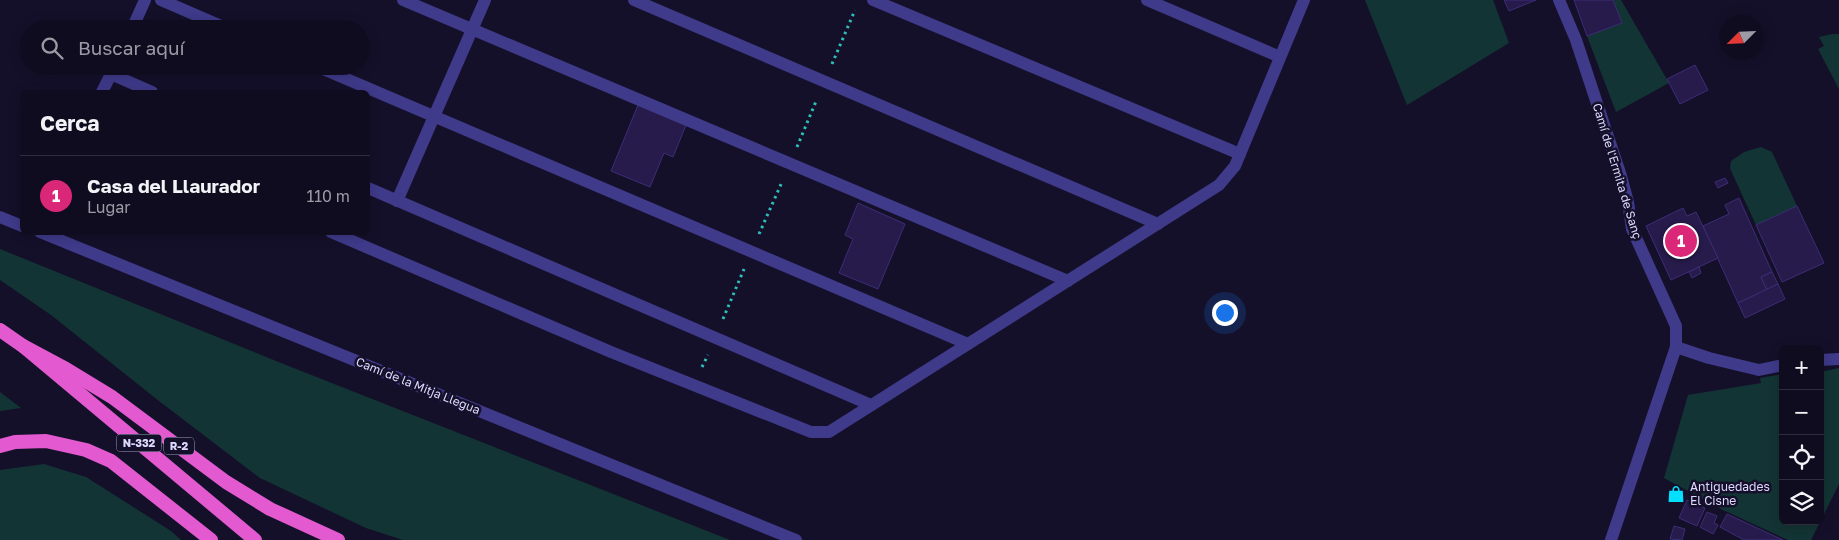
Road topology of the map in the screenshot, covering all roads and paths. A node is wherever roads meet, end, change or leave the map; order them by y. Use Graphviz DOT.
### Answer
graph roads {
  1 [pos="145,0"];
  2 [pos="161,0"];
  3 [pos="403,0"];
  4 [pos="485,0"];
  5 [pos="634,0"];
  6 [pos="873,0"];
  7 [pos="1147,0"];
  8 [pos="1304,0"];
  9 [pos="1559,0"];
  10 [pos="856,9"];
  11 [pos="136,20"];
  12 [pos="207,20"];
  13 [pos="472,29"];
  14 [pos="1280,57"];
  15 [pos="110,75"];
  16 [pos="122,75"];
  17 [pos="337,75"];
  18 [pos="825,81"];
  19 [pos="103,90"];
  20 [pos="148,90"];
  21 [pos="434,116"];
  22 [pos="1240,154"];
  23 [pos="790,164"];
  24 [pos="370,189"];
  25 [pos="397,201"];
  26 [pos="0,217"];
  27 [pos="1158,224"];
  28 [pos="20,225"];
  29 [pos="47,235"];
  30 [pos="338,235"];
  31 [pos="752,252"];
  32 [pos="1068,282"];
  33 [pos="0,330"];
  34 [pos="715,338"];
  35 [pos="968,344"];
  36 [pos="23,346"];
  37 [pos="1676,347"];
  38 [pos="1839,359"];
  39 [pos="1824,360"];
  40 [pos="1779,366"];
  41 [pos="694,386"];
  42 [pos="871,405"];
  43 [pos="0,446"];
  44 [pos="211,540"];
  45 [pos="254,540"];
  46 [pos="338,540"];
  47 [pos="796,540"];
  48 [pos="1611,540"];
  1 -- 11 [label="street"];
  2 -- 12 [label="street"];
  3 -- 13 [label="street"];
  4 -- 13 [label="street"];
  5 -- 18 [label="street"];
  6 -- 22 [label="street"];
  7 -- 14 [label="street"];
  8 -- 14 [label="street"];
  9 -- 37 [label="street, Camí de l'Ermita de Sanç"];
  10 -- 18 [label="path"];
  13 -- 21 [label="street"];
  13 -- 23 [label="street"];
  14 -- 22 [label="street"];
  15 -- 19 [label="street"];
  16 -- 20 [label="street"];
  17 -- 21 [label="street"];
  18 -- 23 [label="path"];
  18 -- 27 [label="street"];
  21 -- 25 [label="street"];
  21 -- 31 [label="street"];
  22 -- 27 [label="street"];
  23 -- 31 [label="path"];
  23 -- 32 [label="street"];
  24 -- 25 [label="street"];
  25 -- 34 [label="street"];
  26 -- 28 [label="street"];
  27 -- 32 [label="street"];
  29 -- 47 [label="street, Camí de la Mitja Llegua"];
  30 -- 41 [label="street"];
  31 -- 34 [label="path"];
  31 -- 35 [label="street"];
  32 -- 35 [label="street"];
  33 -- 36 [label="highway, N-332"];
  34 -- 41 [label="path"];
  34 -- 42 [label="street"];
  35 -- 42 [label="street"];
  36 -- 45 [label="highway, N-332"];
  36 -- 46 [label="highway, R-2"];
  37 -- 40 [label="street"];
  37 -- 48 [label="street, Camí de l'Ermita de Sanç"];
  38 -- 39 [label="street"];
  41 -- 42 [label="street"];
  43 -- 44 [label="highway"];
}
